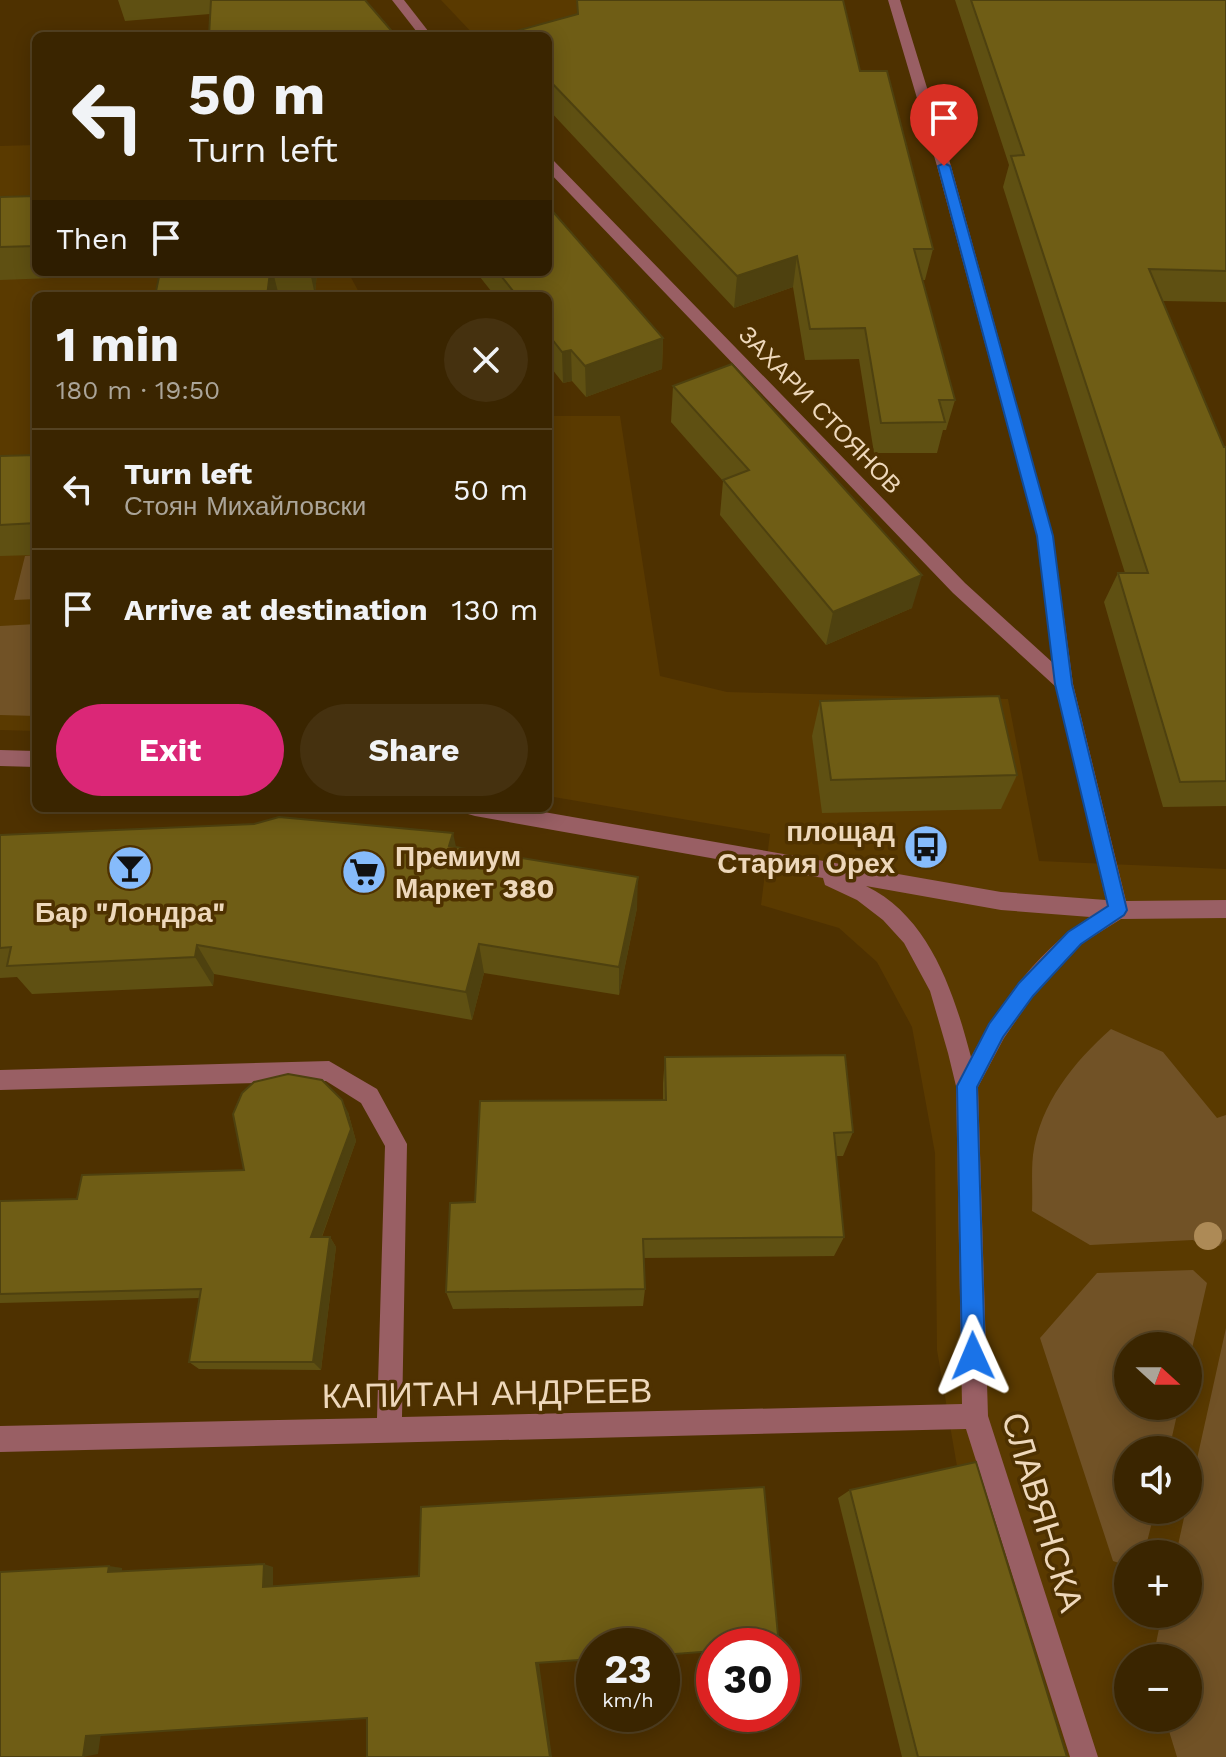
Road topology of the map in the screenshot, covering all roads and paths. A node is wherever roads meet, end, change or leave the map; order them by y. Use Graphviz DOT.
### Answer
graph roads {
  1 [pos="398,0"];
  2 [pos="894,0"];
  3 [pos="423,32"];
  4 [pos="552,167"];
  5 [pos="1064,684"];
  6 [pos="0,758"];
  7 [pos="32,759"];
  8 [pos="497,812"];
  9 [pos="792,865"];
  10 [pos="1226,909"];
  11 [pos="1118,910"];
  12 [pos="0,1080"];
  13 [pos="967,1086"];
  14 [pos="975,1416"];
  15 [pos="389,1430"];
  16 [pos="0,1439"];
  17 [pos="1084,1757"];
  1 -- 3 [label="street"];
  2 -- 5 [label="street"];
  4 -- 5 [label="street, ЗАХАРИ СТОЯНОВ"];
  5 -- 11 [label="street"];
  6 -- 7 [label="street"];
  8 -- 9 [label="street"];
  9 -- 11 [label="street"];
  9 -- 13 [label="street"];
  10 -- 11 [label="street"];
  11 -- 13 [label="street, СЛАВЯНСКА"];
  12 -- 15 [label="street"];
  13 -- 14 [label="street, СЛАВЯНСКА"];
  14 -- 15 [label="street, КАПИТАН АНДРЕЕВ"];
  14 -- 17 [label="street, СЛАВЯНСКА"];
  15 -- 16 [label="street, КАПИТАН АНДРЕЕВ"];
}
